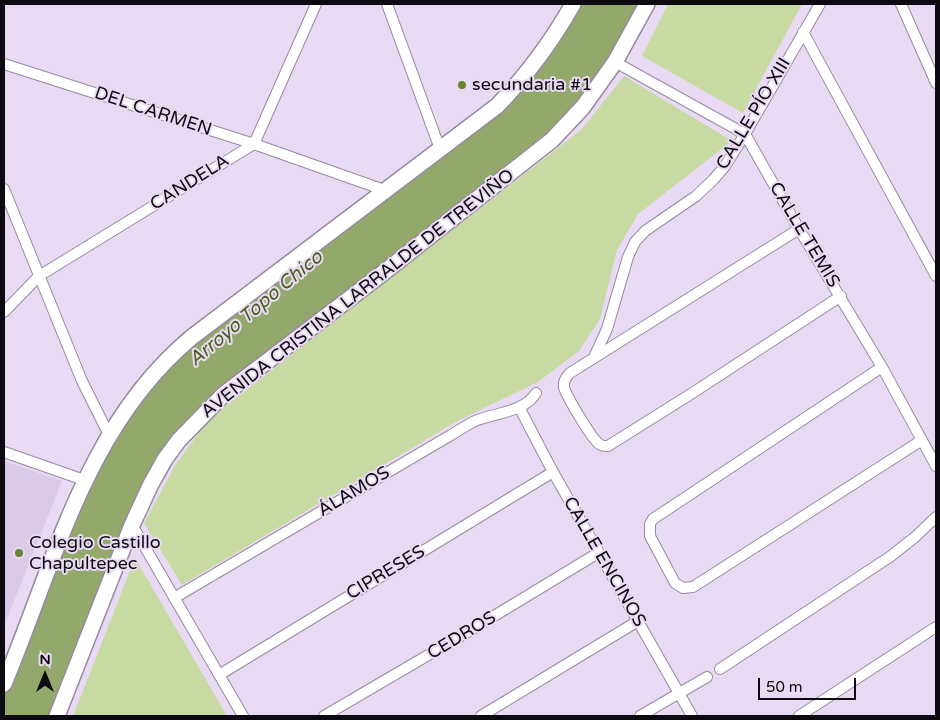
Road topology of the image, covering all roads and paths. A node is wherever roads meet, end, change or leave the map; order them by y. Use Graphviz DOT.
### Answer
graph roads {
  1 [pos="316,4"];
  2 [pos="387,4"];
  3 [pos="573,4"];
  4 [pos="647,4"];
  5 [pos="820,4"];
  6 [pos="901,4"];
  7 [pos="803,32"];
  8 [pos="615,62"];
  9 [pos="4,64"];
  10 [pos="936,83"];
  11 [pos="745,134"];
  12 [pos="254,144"];
  13 [pos="440,149"];
  14 [pos="4,190"];
  15 [pos="386,191"];
  16 [pos="4,214"];
  17 [pos="16,218"];
  18 [pos="800,229"];
  19 [pos="39,276"];
  20 [pos="936,276"];
  21 [pos="841,296"];
  22 [pos="4,312"];
  23 [pos="595,356"];
  24 [pos="882,367"];
  25 [pos="536,393"];
  26 [pos="519,406"];
  27 [pos="109,435"];
  28 [pos="922,440"];
  29 [pos="4,452"];
  30 [pos="936,466"];
  31 [pos="553,472"];
  32 [pos="84,480"];
  33 [pos="936,517"];
  34 [pos="132,525"];
  35 [pos="598,553"];
  36 [pos="174,598"];
  37 [pos="638,621"];
  38 [pos="936,627"];
  39 [pos="720,669"];
  40 [pos="219,675"];
  41 [pos="707,676"];
  42 [pos="4,684"];
  43 [pos="678,693"];
  44 [pos="57,716"];
  45 [pos="242,716"];
  46 [pos="324,716"];
  47 [pos="481,716"];
  48 [pos="640,716"];
  49 [pos="692,716"];
  50 [pos="799,716"];
  1 -- 12 [label="street"];
  2 -- 13 [label="street"];
  3 -- 13 [label="main road"];
  4 -- 8 [label="main road, AVENIDA CRISTINA LARRALDE DE TREVIÑO"];
  5 -- 7 [label="street, CALLE PÍO XIII"];
  6 -- 10 [label="street"];
  7 -- 11 [label="street, CALLE PÍO XIII"];
  7 -- 20 [label="street"];
  8 -- 11 [label="street"];
  8 -- 34 [label="main road, AVENIDA CRISTINA LARRALDE DE TREVIÑO"];
  9 -- 12 [label="street, DEL CARMEN"];
  11 -- 18 [label="street, CALLE TEMIS"];
  11 -- 23 [label="street, CALLE PÍO XIII"];
  12 -- 15 [label="street, DEL CARMEN"];
  12 -- 19 [label="street, CANDELA"];
  13 -- 15 [label="main road"];
  14 -- 17 [label="street"];
  15 -- 27 [label="main road"];
  16 -- 17 [label="street"];
  17 -- 19 [label="street"];
  18 -- 21 [label="street, CALLE TEMIS"];
  18 -- 23 [label="street"];
  19 -- 22 [label="street, CANDELA"];
  19 -- 27 [label="street"];
  21 -- 23 [label="street"];
  21 -- 24 [label="street, CALLE TEMIS"];
  24 -- 28 [label="street, CALLE TEMIS"];
  24 -- 28 [label="street"];
  25 -- 26 [label="street, ÁLAMOS"];
  26 -- 31 [label="street, CALLE ENCINOS"];
  26 -- 36 [label="street, ÁLAMOS"];
  27 -- 32 [label="main road"];
  28 -- 30 [label="street, CALLE TEMIS"];
  29 -- 32 [label="street"];
  31 -- 35 [label="street, CALLE ENCINOS"];
  31 -- 40 [label="street, CIPRESES"];
  32 -- 42 [label="main road"];
  33 -- 39 [label="street"];
  34 -- 36 [label="street"];
  34 -- 44 [label="main road, AVENIDA CRISTINA LARRALDE DE TREVIÑO"];
  35 -- 37 [label="street, CALLE ENCINOS"];
  35 -- 46 [label="street, CEDROS"];
  36 -- 40 [label="street"];
  37 -- 43 [label="street, CALLE ENCINOS"];
  37 -- 47 [label="street"];
  38 -- 50 [label="street"];
  40 -- 45 [label="street"];
  41 -- 43 [label="street"];
  43 -- 48 [label="street"];
  43 -- 49 [label="street, CALLE ENCINOS"];
}
